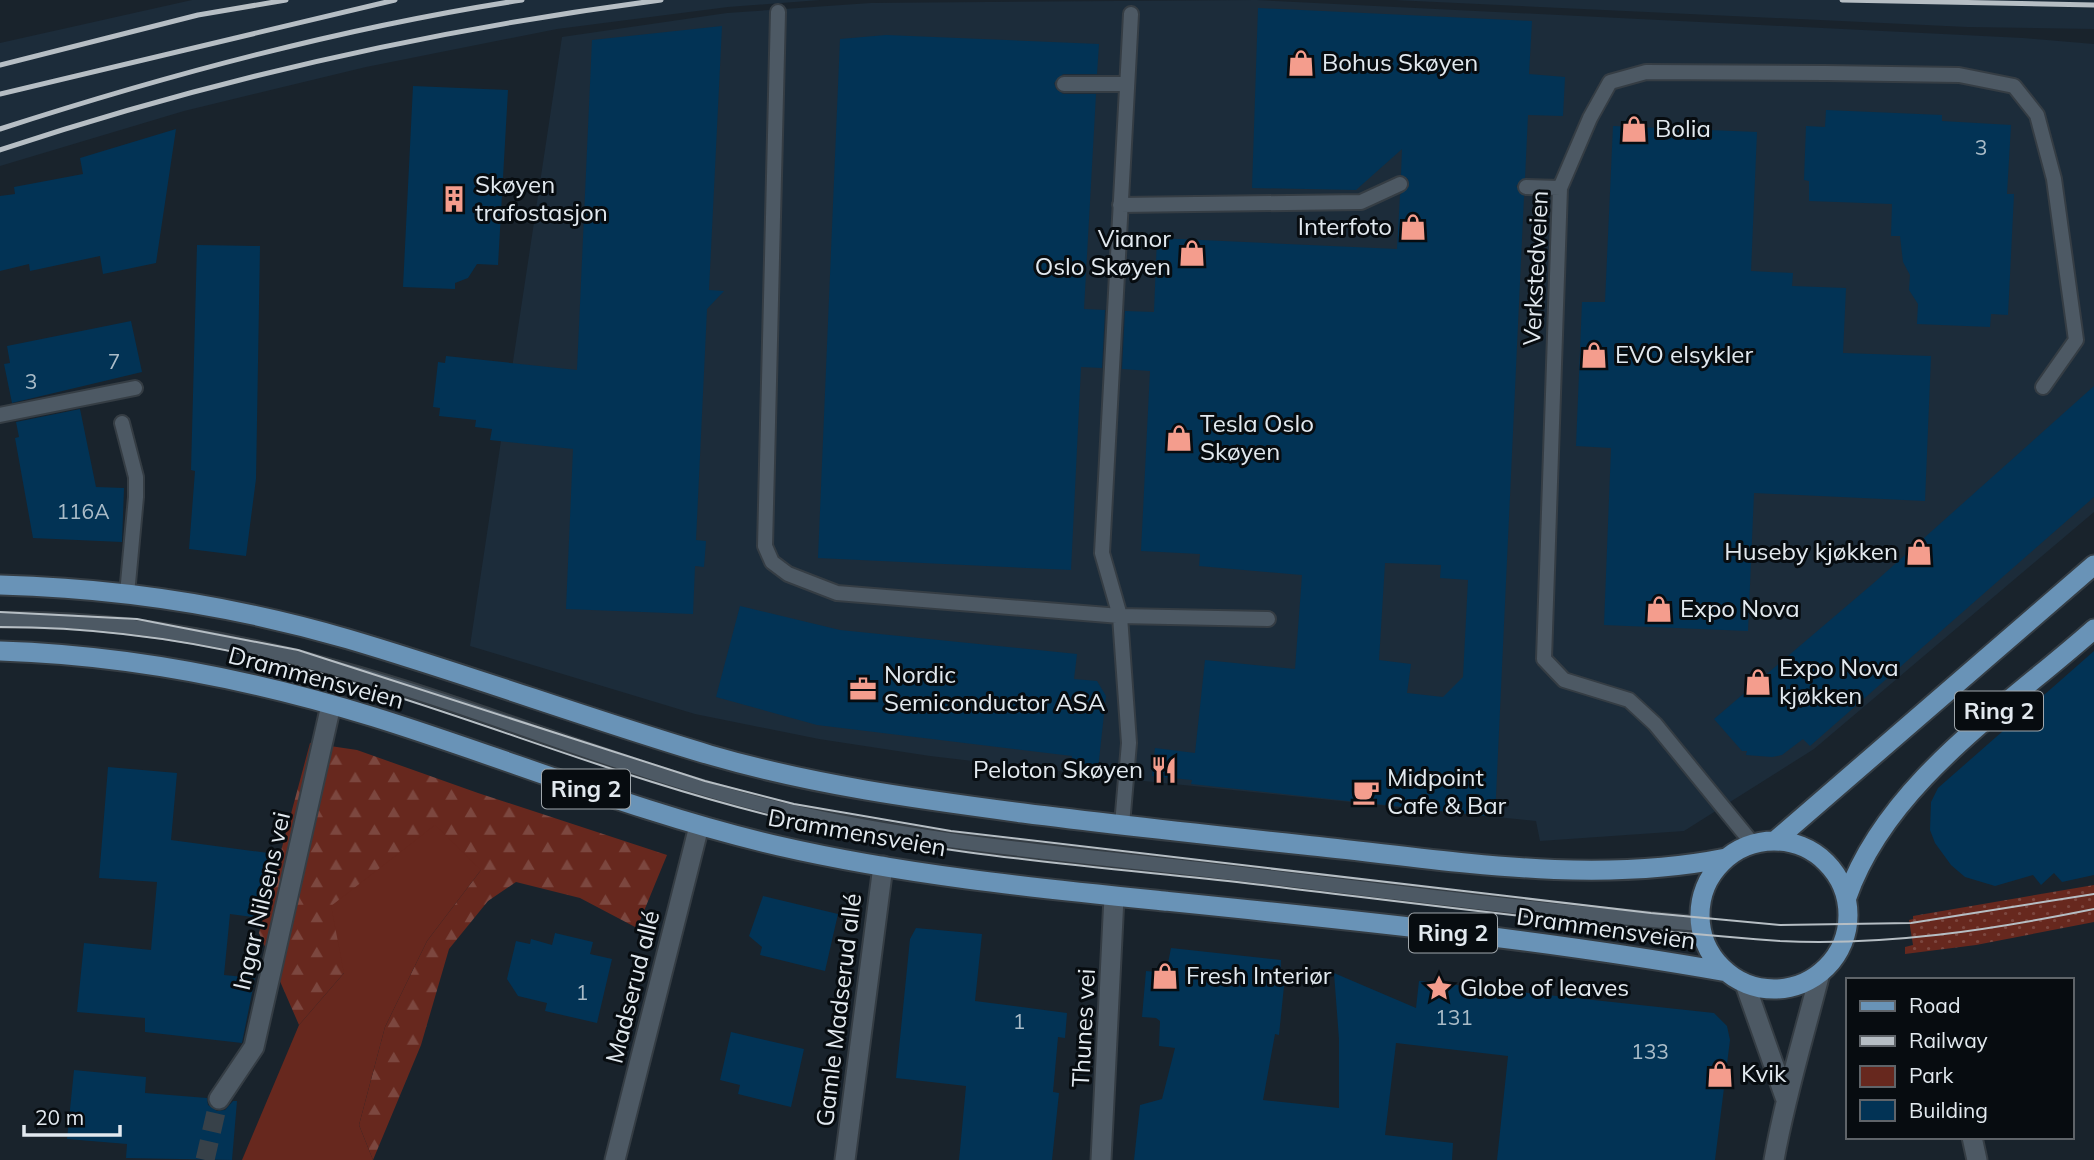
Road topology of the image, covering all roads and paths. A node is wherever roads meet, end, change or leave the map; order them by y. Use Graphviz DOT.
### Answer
graph roads {
  1 [pos="778,12"];
  2 [pos="1131,14"];
  3 [pos="1063,84"];
  4 [pos="1126,84"];
  5 [pos="1400,184"];
  6 [pos="1526,187"];
  7 [pos="1560,188"];
  8 [pos="1120,205"];
  9 [pos="2043,387"];
  10 [pos="135,388"];
  11 [pos="0,415"];
  12 [pos="122,423"];
  13 [pos="2094,565"];
  14 [pos="0,584"];
  15 [pos="127,594"];
  16 [pos="1120,616"];
  17 [pos="1268,619"];
  18 [pos="0,620"];
  19 [pos="2094,629"];
  20 [pos="0,651"];
  21 [pos="331,705"];
  22 [pos="1122,825"];
  23 [pos="699,826"];
  24 [pos="1776,840"];
  25 [pos="1754,844"];
  26 [pos="1726,858"];
  27 [pos="883,866"];
  28 [pos="1114,897"];
  29 [pos="1847,897"];
  30 [pos="1700,924"];
  31 [pos="1727,972"];
  32 [pos="1820,973"];
  33 [pos="1745,984"];
  34 [pos="1785,1097"];
  35 [pos="219,1099"];
  36 [pos="1972,1139"];
  37 [pos="615,1160"];
  38 [pos="845,1160"];
  39 [pos="1101,1160"];
  40 [pos="1774,1160"];
  41 [pos="1977,1160"];
  1 -- 16 [label="lane"];
  2 -- 4 [label="lane"];
  3 -- 4 [label="lane"];
  4 -- 8 [label="lane"];
  5 -- 8 [label="lane"];
  6 -- 7 [label="lane"];
  7 -- 9 [label="lane, Verkstedveien"];
  7 -- 25 [label="lane, Verkstedveien"];
  8 -- 16 [label="lane"];
  10 -- 11 [label="lane"];
  12 -- 15 [label="lane"];
  13 -- 24 [label="main road, Ring 2"];
  14 -- 15 [label="main road, Drammensveien"];
  15 -- 22 [label="main road, Drammensveien"];
  16 -- 17 [label="lane"];
  16 -- 22 [label="lane"];
  18 -- 30 [label="lane"];
  19 -- 29 [label="main road, Ring 2"];
  20 -- 21 [label="main road, Drammensveien / Ring 2"];
  21 -- 23 [label="main road, Drammensveien / Ring 2"];
  21 -- 35 [label="street, Ingar Nilsens vei"];
  22 -- 26 [label="main road, Drammensveien"];
  23 -- 27 [label="main road, Drammensveien / Ring 2"];
  23 -- 37 [label="street, Madserud allé"];
  24 -- 25 [label="main road"];
  24 -- 29 [label="main road"];
  25 -- 26 [label="main road"];
  26 -- 30 [label="main road"];
  27 -- 28 [label="main road, Drammensveien / Ring 2"];
  27 -- 38 [label="street, Gamle Madserud allé"];
  28 -- 31 [label="main road, Drammensveien / Ring 2"];
  28 -- 39 [label="street, Thunes vei"];
  29 -- 32 [label="main road"];
  30 -- 31 [label="main road"];
  31 -- 33 [label="main road"];
  32 -- 33 [label="main road"];
  32 -- 34 [label="street"];
  33 -- 34 [label="street"];
  34 -- 40 [label="street"];
  36 -- 41 [label="street"];
}
